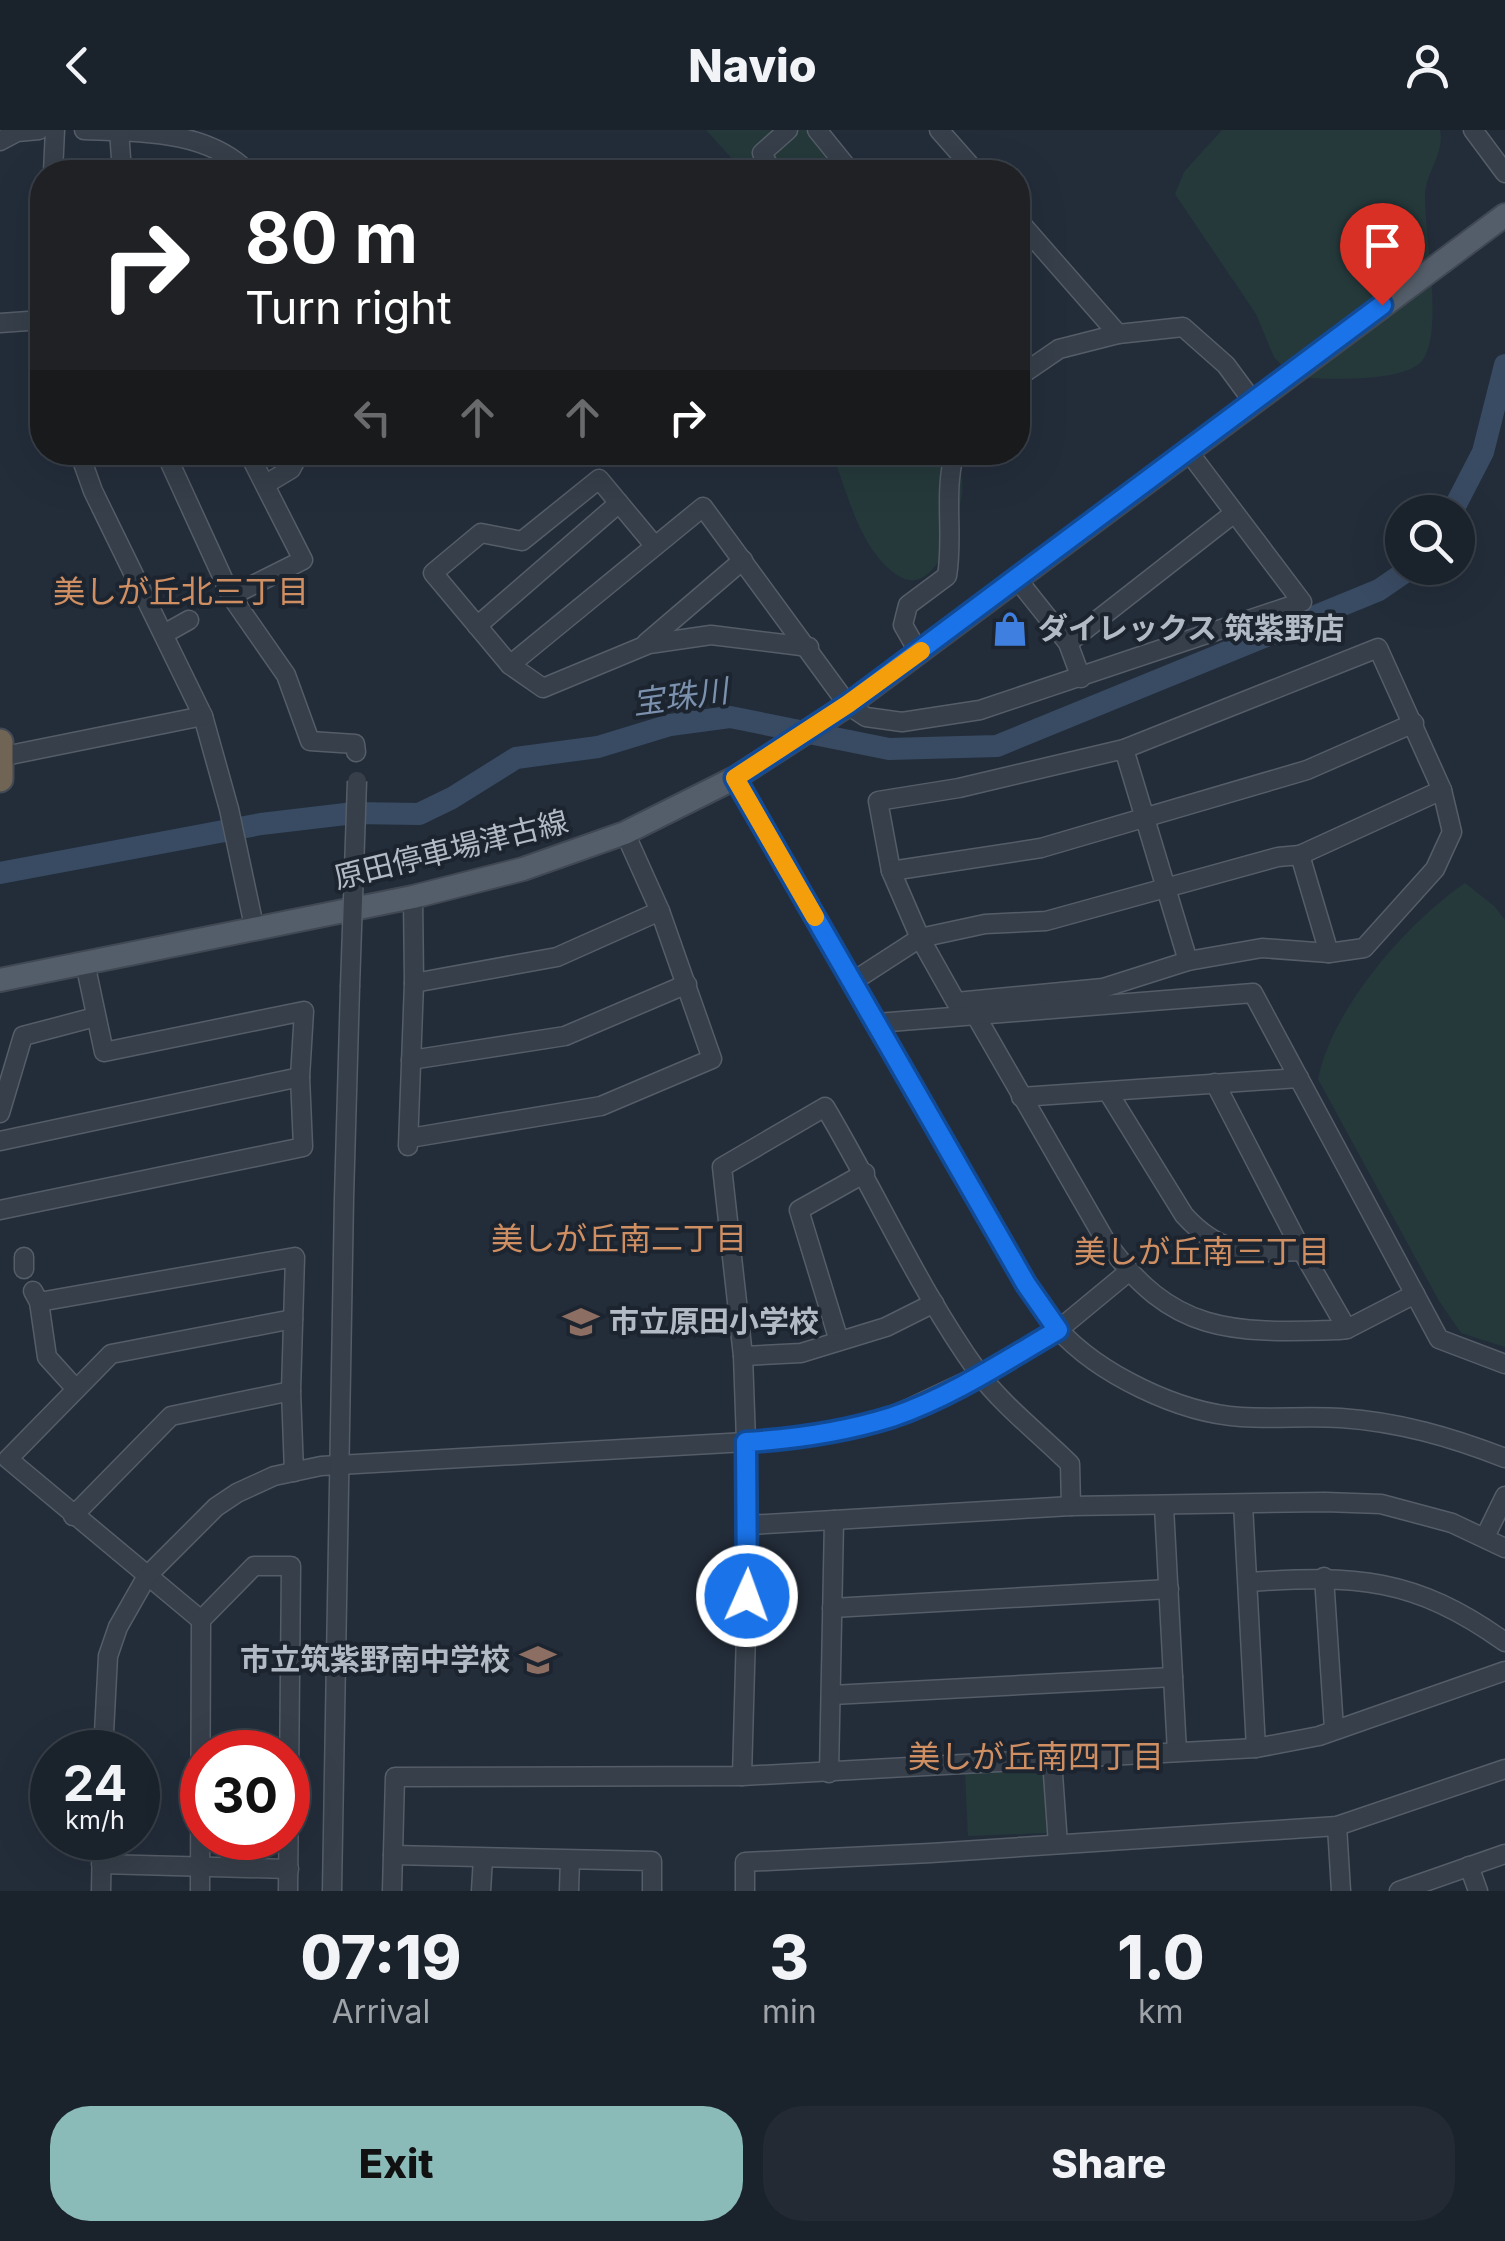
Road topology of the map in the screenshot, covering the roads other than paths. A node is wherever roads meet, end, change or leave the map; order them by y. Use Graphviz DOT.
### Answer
graph roads {
  1 [pos="38,130"];
  2 [pos="55,130"];
  3 [pos="84,130"];
  4 [pos="788,130"];
  5 [pos="816,130"];
  6 [pos="939,130"];
  7 [pos="1473,130"];
  8 [pos="119,131"];
  9 [pos="0,141"];
  10 [pos="54,160"];
  11 [pos="121,160"];
  12 [pos="236,160"];
  13 [pos="766,160"];
  14 [pos="841,160"];
  15 [pos="961,160"];
  16 [pos="1505,174"];
  17 [pos="1505,215"];
  18 [pos="1030,234"];
  19 [pos="30,321"];
  20 [pos="0,323"];
  21 [pos="1118,334"];
  22 [pos="1030,367"];
  23 [pos="1254,403"];
  24 [pos="1188,451"];
  25 [pos="84,465"];
  26 [pos="172,465"];
  27 [pos="255,465"];
  28 [pos="292,465"];
  29 [pos="951,465"];
  30 [pos="266,484"];
  31 [pos="619,503"];
  32 [pos="1234,514"];
  33 [pos="654,545"];
  34 [pos="744,560"];
  35 [pos="1017,579"];
  36 [pos="231,596"];
  37 [pos="189,620"];
  38 [pos="477,626"];
  39 [pos="164,634"];
  40 [pos="1068,643"];
  41 [pos="642,647"];
  42 [pos="809,647"];
  43 [pos="919,653"];
  44 [pos="510,665"];
  45 [pos="1081,678"];
  46 [pos="843,707"];
  47 [pos="203,716"];
  48 [pos="1414,723"];
  49 [pos="1124,749"];
  50 [pos="356,752"];
  51 [pos="0,758"];
  52 [pos="735,778"];
  53 [pos="357,782"];
  54 [pos="1442,790"];
  55 [pos="1144,818"];
  56 [pos="626,833"];
  57 [pos="1300,855"];
  58 [pos="891,870"];
  59 [pos="1165,888"];
  60 [pos="413,897"];
  61 [pos="660,911"];
  62 [pos="254,926"];
  63 [pos="920,938"];
  64 [pos="1328,954"];
  65 [pos="1188,962"];
  66 [pos="85,963"];
  67 [pos="0,980"];
  68 [pos="852,982"];
  69 [pos="414,983"];
  70 [pos="687,984"];
  71 [pos="976,1016"];
  72 [pos="95,1017"];
  73 [pos="877,1023"];
  74 [pos="411,1060"];
  75 [pos="300,1077"];
  76 [pos="1299,1078"];
  77 [pos="1215,1083"];
  78 [pos="1108,1092"];
  79 [pos="1021,1097"];
  80 [pos="0,1113"];
  81 [pos="0,1141"];
  82 [pos="865,1174"];
  83 [pos="0,1210"];
  84 [pos="1302,1251"];
  85 [pos="1128,1273"];
  86 [pos="1415,1294"];
  87 [pos="934,1303"];
  88 [pos="293,1320"];
  89 [pos="1058,1330"];
  90 [pos="1347,1330"];
  91 [pos="839,1341"];
  92 [pos="743,1356"];
  93 [pos="1505,1364"];
  94 [pos="980,1375"];
  95 [pos="76,1389"];
  96 [pos="291,1391"];
  97 [pos="746,1442"];
  98 [pos="1505,1458"];
  99 [pos="340,1466"];
  100 [pos="294,1472"];
  101 [pos="1505,1496"];
  102 [pos="1243,1504"];
  103 [pos="1072,1506"];
  104 [pos="1164,1506"];
  105 [pos="73,1516"];
  106 [pos="834,1520"];
  107 [pos="749,1525"];
  108 [pos="1485,1537"];
  109 [pos="1505,1548"];
  110 [pos="146,1576"];
  111 [pos="1324,1577"];
  112 [pos="1248,1582"];
  113 [pos="1169,1590"];
  114 [pos="832,1608"];
  115 [pos="201,1620"];
  116 [pos="1505,1642"];
  117 [pos="1505,1671"];
  118 [pos="1173,1677"];
  119 [pos="832,1695"];
  120 [pos="1334,1729"];
  121 [pos="104,1730"];
  122 [pos="1256,1748"];
  123 [pos="1177,1752"];
  124 [pos="1052,1760"];
  125 [pos="1505,1769"];
  126 [pos="829,1773"];
  127 [pos="742,1776"];
  128 [pos="1337,1826"];
  129 [pos="1058,1844"];
  130 [pos="1505,1854"];
  131 [pos="393,1855"];
  132 [pos="483,1858"];
  133 [pos="101,1860"];
  134 [pos="570,1860"];
  135 [pos="101,1864"];
  136 [pos="200,1866"];
  137 [pos="1470,1866"];
  138 [pos="288,1869"];
  139 [pos="101,1891"];
  140 [pos="200,1891"];
  141 [pos="288,1891"];
  142 [pos="332,1891"];
  143 [pos="392,1891"];
  144 [pos="481,1891"];
  145 [pos="569,1891"];
  146 [pos="652,1891"];
  147 [pos="745,1891"];
  148 [pos="1340,1891"];
  149 [pos="1399,1891"];
  150 [pos="1478,1891"];
  1 -- 9 [label="street"];
  2 -- 10 [label="street"];
  3 -- 8 [label="street"];
  4 -- 13 [label="street"];
  5 -- 14 [label="street"];
  6 -- 15 [label="street"];
  7 -- 16 [label="street"];
  8 -- 11 [label="street"];
  8 -- 12 [label="street"];
  17 -- 23 [label="main road, 原田停車場津古線"];
  18 -- 21 [label="street"];
  19 -- 20 [label="street"];
  21 -- 22 [label="street"];
  21 -- 23 [label="street"];
  23 -- 24 [label="main road, 原田停車場津古線"];
  24 -- 32 [label="street"];
  24 -- 35 [label="main road, 原田停車場津古線"];
  25 -- 39 [label="street"];
  26 -- 36 [label="street"];
  27 -- 30 [label="street"];
  28 -- 30 [label="street"];
  29 -- 43 [label="street"];
  30 -- 36 [label="street"];
  31 -- 33 [label="street"];
  31 -- 38 [label="street"];
  31 -- 38 [label="street"];
  32 -- 40 [label="street"];
  32 -- 45 [label="street"];
  33 -- 34 [label="street"];
  33 -- 44 [label="street"];
  34 -- 41 [label="street"];
  34 -- 42 [label="street"];
  35 -- 40 [label="street"];
  35 -- 43 [label="main road, 原田停車場津古線"];
  36 -- 50 [label="street"];
  37 -- 39 [label="street"];
  38 -- 44 [label="street"];
  39 -- 47 [label="street"];
  40 -- 45 [label="street"];
  41 -- 42 [label="street"];
  41 -- 44 [label="street"];
  42 -- 46 [label="street"];
  43 -- 46 [label="main road, 原田停車場津古線"];
  45 -- 46 [label="street"];
  46 -- 52 [label="main road, 原田停車場津古線"];
  47 -- 51 [label="street"];
  47 -- 62 [label="street"];
  48 -- 49 [label="street"];
  48 -- 54 [label="street"];
  48 -- 55 [label="street"];
  49 -- 55 [label="street"];
  49 -- 58 [label="street"];
  52 -- 56 [label="main road, 原田停車場津古線"];
  52 -- 68 [label="street"];
  53 -- 99 [label="street, bridge"];
  54 -- 57 [label="street"];
  54 -- 64 [label="street"];
  55 -- 58 [label="street"];
  55 -- 59 [label="street"];
  56 -- 60 [label="main road, 原田停車場津古線"];
  56 -- 61 [label="street"];
  57 -- 59 [label="street"];
  57 -- 64 [label="street"];
  58 -- 63 [label="street"];
  59 -- 63 [label="street"];
  59 -- 65 [label="street"];
  60 -- 62 [label="main road, 原田停車場津古線"];
  60 -- 69 [label="street"];
  61 -- 69 [label="street"];
  61 -- 70 [label="street"];
  62 -- 66 [label="main road, 原田停車場津古線"];
  63 -- 65 [label="street"];
  63 -- 68 [label="street"];
  64 -- 65 [label="street"];
  66 -- 67 [label="main road, 原田停車場津古線"];
  66 -- 72 [label="street"];
  68 -- 73 [label="street"];
  69 -- 74 [label="street"];
  70 -- 74 [label="street"];
  70 -- 74 [label="street"];
  71 -- 73 [label="street"];
  71 -- 76 [label="street"];
  71 -- 79 [label="street"];
  72 -- 75 [label="street"];
  72 -- 80 [label="street"];
  73 -- 89 [label="street"];
  75 -- 81 [label="street"];
  75 -- 83 [label="street"];
  76 -- 77 [label="street"];
  76 -- 86 [label="street"];
  77 -- 78 [label="street"];
  77 -- 84 [label="street"];
  78 -- 79 [label="street"];
  78 -- 84 [label="street"];
  79 -- 85 [label="street"];
  82 -- 87 [label="street"];
  82 -- 91 [label="street"];
  82 -- 92 [label="street"];
  84 -- 90 [label="street"];
  85 -- 89 [label="street"];
  85 -- 90 [label="street"];
  86 -- 90 [label="street"];
  86 -- 93 [label="street"];
  87 -- 91 [label="street"];
  87 -- 94 [label="street"];
  88 -- 95 [label="street"];
  88 -- 95 [label="street"];
  88 -- 96 [label="street"];
  89 -- 94 [label="street"];
  89 -- 98 [label="street"];
  91 -- 92 [label="street"];
  92 -- 97 [label="street"];
  94 -- 97 [label="street"];
  94 -- 103 [label="street"];
  95 -- 105 [label="street"];
  96 -- 100 [label="street"];
  96 -- 105 [label="street"];
  97 -- 99 [label="street"];
  97 -- 107 [label="street"];
  99 -- 100 [label="street"];
  99 -- 142 [label="street"];
  100 -- 110 [label="street"];
  101 -- 108 [label="street"];
  102 -- 104 [label="street"];
  102 -- 108 [label="street"];
  102 -- 112 [label="street"];
  103 -- 104 [label="street"];
  103 -- 106 [label="street"];
  104 -- 113 [label="street"];
  105 -- 110 [label="street"];
  106 -- 107 [label="street"];
  106 -- 114 [label="street"];
  107 -- 127 [label="street"];
  108 -- 109 [label="street"];
  110 -- 115 [label="street"];
  110 -- 121 [label="street"];
  111 -- 112 [label="street"];
  111 -- 116 [label="street"];
  111 -- 120 [label="street"];
  112 -- 122 [label="street"];
  113 -- 114 [label="street"];
  113 -- 118 [label="street"];
  114 -- 119 [label="street"];
  115 -- 136 [label="street"];
  115 -- 138 [label="street"];
  117 -- 120 [label="street"];
  118 -- 119 [label="street"];
  118 -- 123 [label="street"];
  119 -- 126 [label="street"];
  120 -- 122 [label="street"];
  122 -- 123 [label="street"];
  123 -- 124 [label="street"];
  124 -- 126 [label="street"];
  124 -- 129 [label="street"];
  125 -- 128 [label="street"];
  126 -- 127 [label="street"];
  127 -- 131 [label="street"];
  128 -- 129 [label="street"];
  128 -- 148 [label="street"];
  129 -- 147 [label="street"];
  130 -- 137 [label="street"];
  131 -- 132 [label="street"];
  131 -- 143 [label="street"];
  132 -- 134 [label="street"];
  132 -- 144 [label="street"];
  133 -- 135 [label="street"];
  134 -- 145 [label="street"];
  134 -- 146 [label="street"];
  135 -- 136 [label="street"];
  135 -- 139 [label="street"];
  136 -- 138 [label="street"];
  136 -- 140 [label="street"];
  137 -- 149 [label="street"];
  137 -- 150 [label="street"];
  138 -- 141 [label="street"];
}
